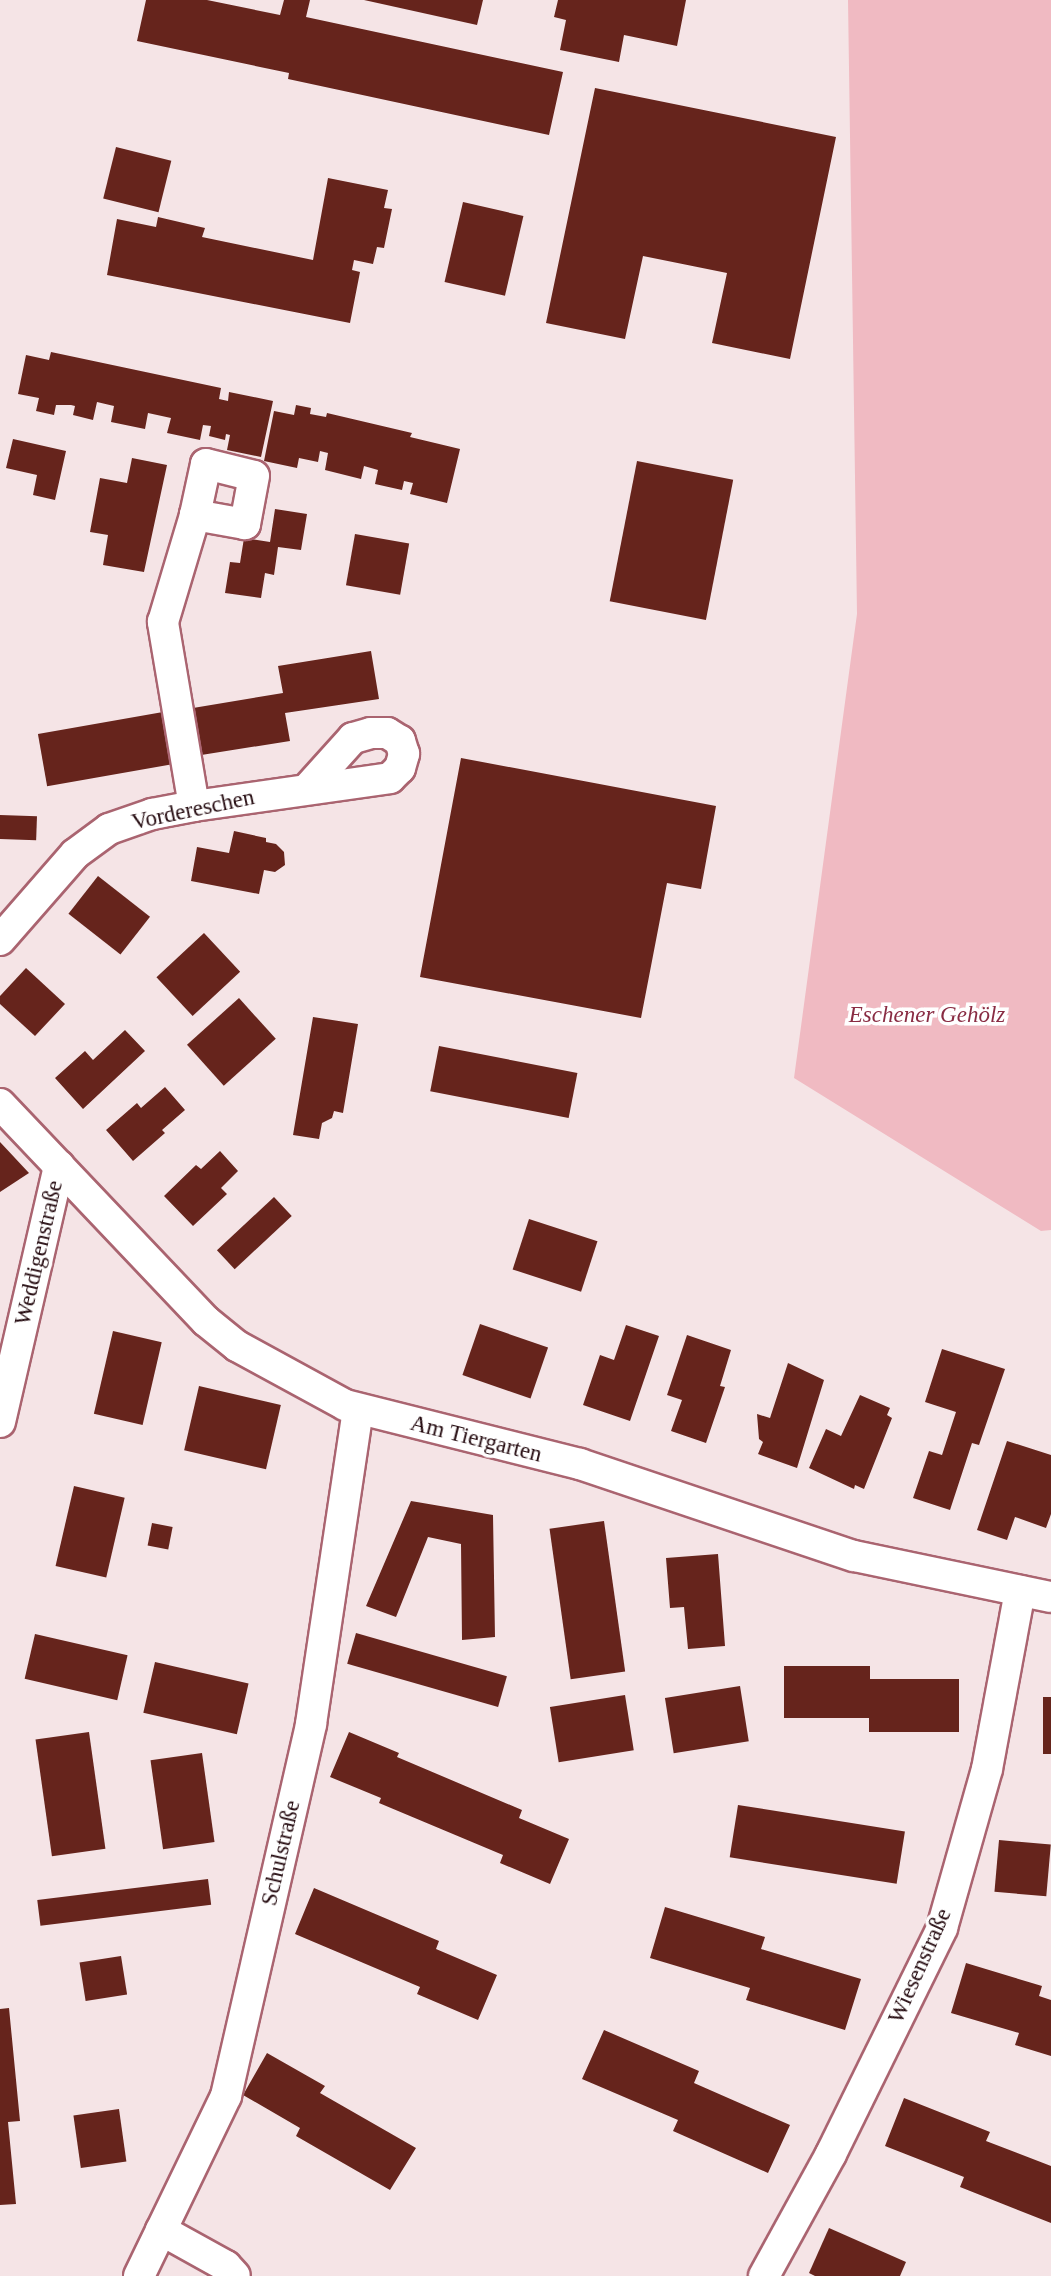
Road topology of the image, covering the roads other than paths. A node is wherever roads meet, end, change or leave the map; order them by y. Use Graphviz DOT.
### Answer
graph roads {
  1 [pos="195,515"];
  2 [pos="308,788"];
  3 [pos="194,806"];
  4 [pos="0,940"];
  5 [pos="0,1104"];
  6 [pos="60,1166"];
  7 [pos="358,1410"];
  8 [pos="0,1422"];
  9 [pos="1020,1591"];
  10 [pos="1051,1597"];
  11 [pos="162,2230"];
  12 [pos="139,2276"];
  13 [pos="234,2276"];
  14 [pos="764,2276"];
  1 -- 3 [label="street"];
  2 -- 3 [label="street, Vordereschen"];
  3 -- 4 [label="street, Vordereschen"];
  5 -- 6 [label="street, Am Tiergarten"];
  6 -- 7 [label="street, Am Tiergarten"];
  6 -- 8 [label="street, Weddigenstraße"];
  7 -- 9 [label="street, Am Tiergarten"];
  7 -- 11 [label="street, Schulstraße"];
  9 -- 10 [label="street, Am Tiergarten"];
  9 -- 14 [label="street, Wiesenstraße"];
  11 -- 12 [label="street, Schulstraße"];
  11 -- 13 [label="street"];
}
